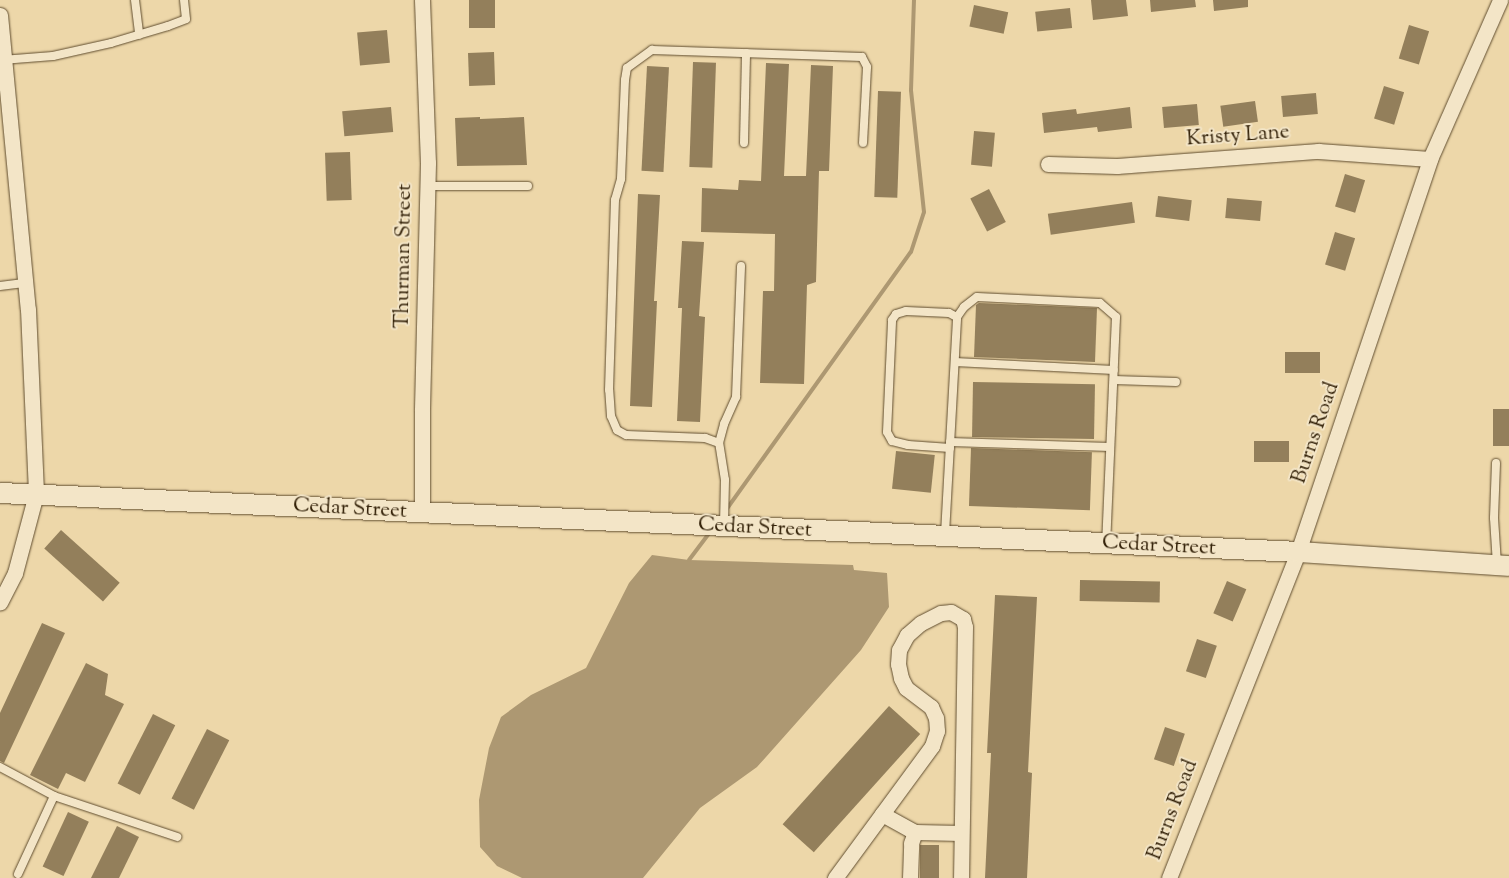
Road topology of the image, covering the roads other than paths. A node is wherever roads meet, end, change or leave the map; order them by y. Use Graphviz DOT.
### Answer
graph roads {
  1 [pos="135,0"];
  2 [pos="184,0"];
  3 [pos="422,0"];
  4 [pos="1500,0"];
  5 [pos="0,15"];
  6 [pos="139,35"];
  7 [pos="746,53"];
  8 [pos="2,60"];
  9 [pos="744,142"];
  10 [pos="863,143"];
  11 [pos="1430,159"];
  12 [pos="1048,164"];
  13 [pos="427,186"];
  14 [pos="528,186"];
  15 [pos="740,266"];
  16 [pos="26,284"];
  17 [pos="0,286"];
  18 [pos="957,317"];
  19 [pos="954,362"];
  20 [pos="1114,370"];
  21 [pos="1114,380"];
  22 [pos="1176,382"];
  23 [pos="719,443"];
  24 [pos="950,445"];
  25 [pos="1110,447"];
  26 [pos="1496,463"];
  27 [pos="0,493"];
  28 [pos="36,494"];
  29 [pos="422,512"];
  30 [pos="724,526"];
  31 [pos="944,536"];
  32 [pos="1106,544"];
  33 [pos="1298,552"];
  34 [pos="1503,565"];
  35 [pos="0,602"];
  36 [pos="0,767"];
  37 [pos="54,796"];
  38 [pos="882,814"];
  39 [pos="915,832"];
  40 [pos="961,833"];
  41 [pos="177,837"];
  42 [pos="18,874"];
  43 [pos="835,878"];
  44 [pos="910,878"];
  45 [pos="960,878"];
  46 [pos="1170,878"];
  1 -- 6 [label="lane"];
  2 -- 6 [label="lane"];
  3 -- 13 [label="street, Thurman Street"];
  4 -- 11 [label="street, Burns Road"];
  5 -- 8 [label="street"];
  6 -- 8 [label="lane"];
  7 -- 9 [label="lane"];
  7 -- 10 [label="lane"];
  7 -- 23 [label="lane"];
  8 -- 16 [label="street"];
  11 -- 12 [label="street, Kristy Lane"];
  11 -- 33 [label="street, Burns Road"];
  13 -- 14 [label="lane"];
  13 -- 29 [label="street, Thurman Street"];
  15 -- 23 [label="lane"];
  16 -- 17 [label="lane"];
  16 -- 28 [label="street"];
  18 -- 19 [label="lane"];
  18 -- 20 [label="lane"];
  18 -- 24 [label="lane"];
  19 -- 20 [label="lane"];
  19 -- 24 [label="lane"];
  20 -- 21 [label="lane"];
  21 -- 22 [label="lane"];
  21 -- 25 [label="lane"];
  23 -- 30 [label="lane"];
  24 -- 25 [label="lane"];
  24 -- 31 [label="lane"];
  25 -- 32 [label="lane"];
  26 -- 34 [label="lane"];
  27 -- 28 [label="street, Cedar Street"];
  28 -- 29 [label="street, Cedar Street"];
  28 -- 35 [label="street"];
  29 -- 30 [label="street, Cedar Street"];
  30 -- 31 [label="street, Cedar Street"];
  31 -- 32 [label="street, Cedar Street"];
  32 -- 33 [label="street, Cedar Street"];
  33 -- 34 [label="street, Cedar Street"];
  33 -- 46 [label="street, Burns Road"];
  36 -- 37 [label="lane"];
  37 -- 41 [label="lane"];
  37 -- 42 [label="lane"];
  38 -- 39 [label="street"];
  38 -- 40 [label="street"];
  38 -- 43 [label="street"];
  39 -- 40 [label="street"];
  39 -- 44 [label="street"];
  40 -- 45 [label="street"];
}
